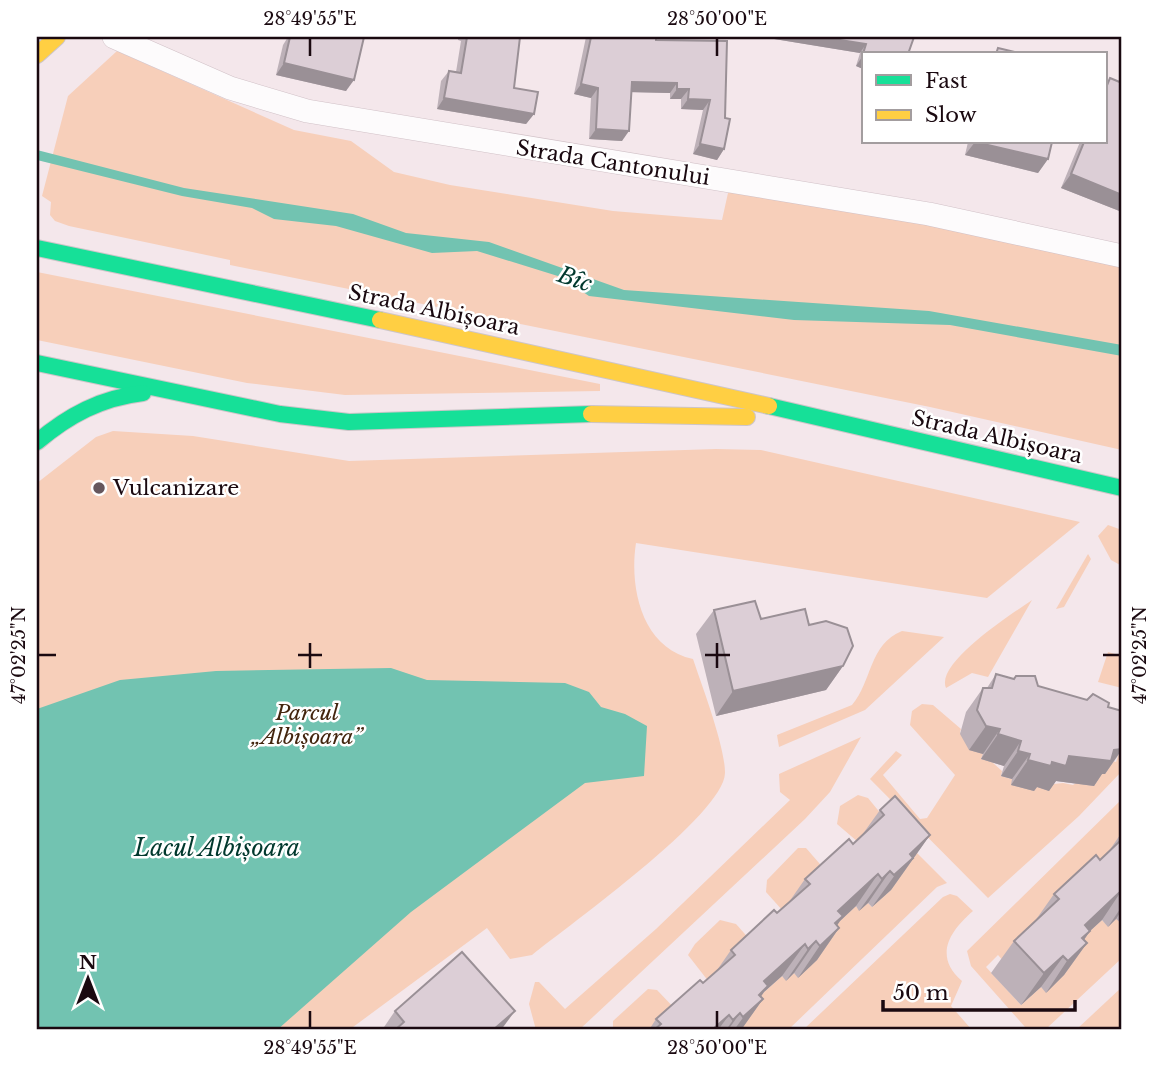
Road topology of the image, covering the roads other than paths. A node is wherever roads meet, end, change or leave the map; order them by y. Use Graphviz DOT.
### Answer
graph roads {
  1 [pos="57,37"];
  2 [pos="114,37"];
  3 [pos="37,55"];
  4 [pos="37,248"];
  5 [pos="1122,256"];
  6 [pos="37,363"];
  7 [pos="615,370"];
  8 [pos="169,391"];
  9 [pos="592,415"];
  10 [pos="821,418"];
  11 [pos="37,442"];
  12 [pos="1122,488"];
  1 -- 3 [label="main road"];
  2 -- 5 [label="street, Strada Cantonului"];
  4 -- 7 [label="main road, Strada Albișoara"];
  6 -- 8 [label="main road, Strada Albișoara"];
  7 -- 9 [label="main road"];
  7 -- 10 [label="main road, Strada Albișoara"];
  8 -- 9 [label="main road, Strada Albișoara"];
  8 -- 11 [label="main road"];
  9 -- 10 [label="main road, Strada Albișoara"];
  10 -- 12 [label="main road, Strada Albișoara"];
}
